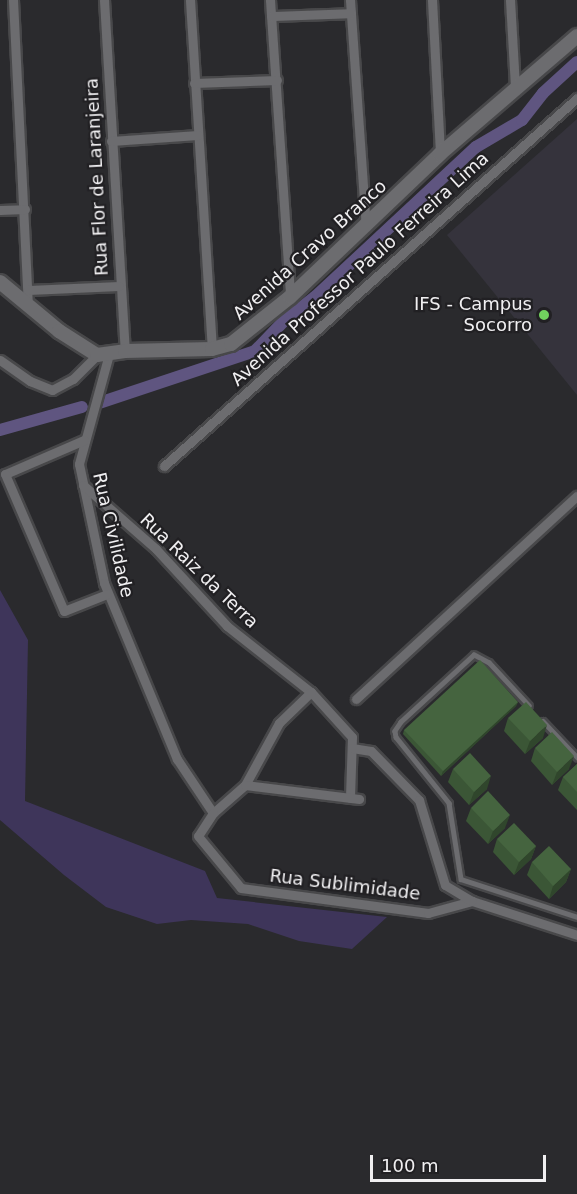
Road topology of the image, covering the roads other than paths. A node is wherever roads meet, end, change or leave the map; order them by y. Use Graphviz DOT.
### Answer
graph roads {
  1 [pos="13,0"];
  2 [pos="104,0"];
  3 [pos="190,0"];
  4 [pos="270,0"];
  5 [pos="350,0"];
  6 [pos="432,0"];
  7 [pos="510,0"];
  8 [pos="351,13"];
  9 [pos="272,16"];
  10 [pos="577,36"];
  11 [pos="277,80"];
  12 [pos="194,83"];
  13 [pos="515,88"];
  14 [pos="577,98"];
  15 [pos="198,135"];
  16 [pos="111,141"];
  17 [pos="440,154"];
  18 [pos="25,209"];
  19 [pos="0,210"];
  20 [pos="366,226"];
  21 [pos="0,282"];
  22 [pos="119,286"];
  23 [pos="28,290"];
  24 [pos="290,297"];
  25 [pos="28,306"];
  26 [pos="212,349"];
  27 [pos="125,351"];
  28 [pos="103,354"];
  29 [pos="0,360"];
  30 [pos="84,440"];
  31 [pos="164,466"];
  32 [pos="84,485"];
  33 [pos="577,496"];
  34 [pos="107,594"];
  35 [pos="311,692"];
  36 [pos="356,699"];
  37 [pos="352,748"];
  38 [pos="577,757"];
  39 [pos="245,785"];
  40 [pos="213,813"];
  41 [pos="472,901"];
  42 [pos="577,917"];
  43 [pos="577,935"];
  1 -- 18 [label="street"];
  2 -- 16 [label="street, Rua Flor de Laranjeira"];
  3 -- 12 [label="street"];
  4 -- 9 [label="street"];
  5 -- 8 [label="street"];
  6 -- 17 [label="street"];
  7 -- 13 [label="street"];
  8 -- 9 [label="street"];
  8 -- 20 [label="street"];
  9 -- 11 [label="street"];
  10 -- 13 [label="street, Avenida Cravo Branco"];
  11 -- 12 [label="street"];
  11 -- 24 [label="street"];
  12 -- 15 [label="street"];
  13 -- 17 [label="street, Avenida Cravo Branco"];
  14 -- 31 [label="street, Avenida Professor Paulo Ferreira Lima"];
  15 -- 16 [label="street"];
  15 -- 26 [label="street"];
  16 -- 22 [label="street, Rua Flor de Laranjeira"];
  17 -- 20 [label="street, Avenida Cravo Branco"];
  18 -- 19 [label="street"];
  18 -- 23 [label="street"];
  20 -- 24 [label="street, Avenida Cravo Branco"];
  21 -- 25 [label="street"];
  22 -- 23 [label="street"];
  22 -- 27 [label="street, Rua Flor de Laranjeira"];
  23 -- 25 [label="street"];
  24 -- 26 [label="street, Avenida Cravo Branco"];
  25 -- 28 [label="street"];
  26 -- 27 [label="street, Avenida Cravo Branco"];
  27 -- 28 [label="street, Avenida Cravo Branco"];
  28 -- 29 [label="street"];
  28 -- 30 [label="street, Rua Civilidade"];
  30 -- 32 [label="street, Rua Civilidade"];
  30 -- 34 [label="street"];
  32 -- 34 [label="street, Rua Civilidade"];
  32 -- 35 [label="street, Rua Raiz da Terra"];
  33 -- 36 [label="street"];
  34 -- 40 [label="street, Rua Civilidade"];
  35 -- 37 [label="street, Rua Raiz da Terra"];
  35 -- 39 [label="street"];
  37 -- 39 [label="street, Rua Raiz da Terra"];
  37 -- 41 [label="street"];
  38 -- 42 [label="lane"];
  39 -- 40 [label="street"];
  40 -- 41 [label="street, Rua Sublimidade"];
  41 -- 43 [label="street"];
}
